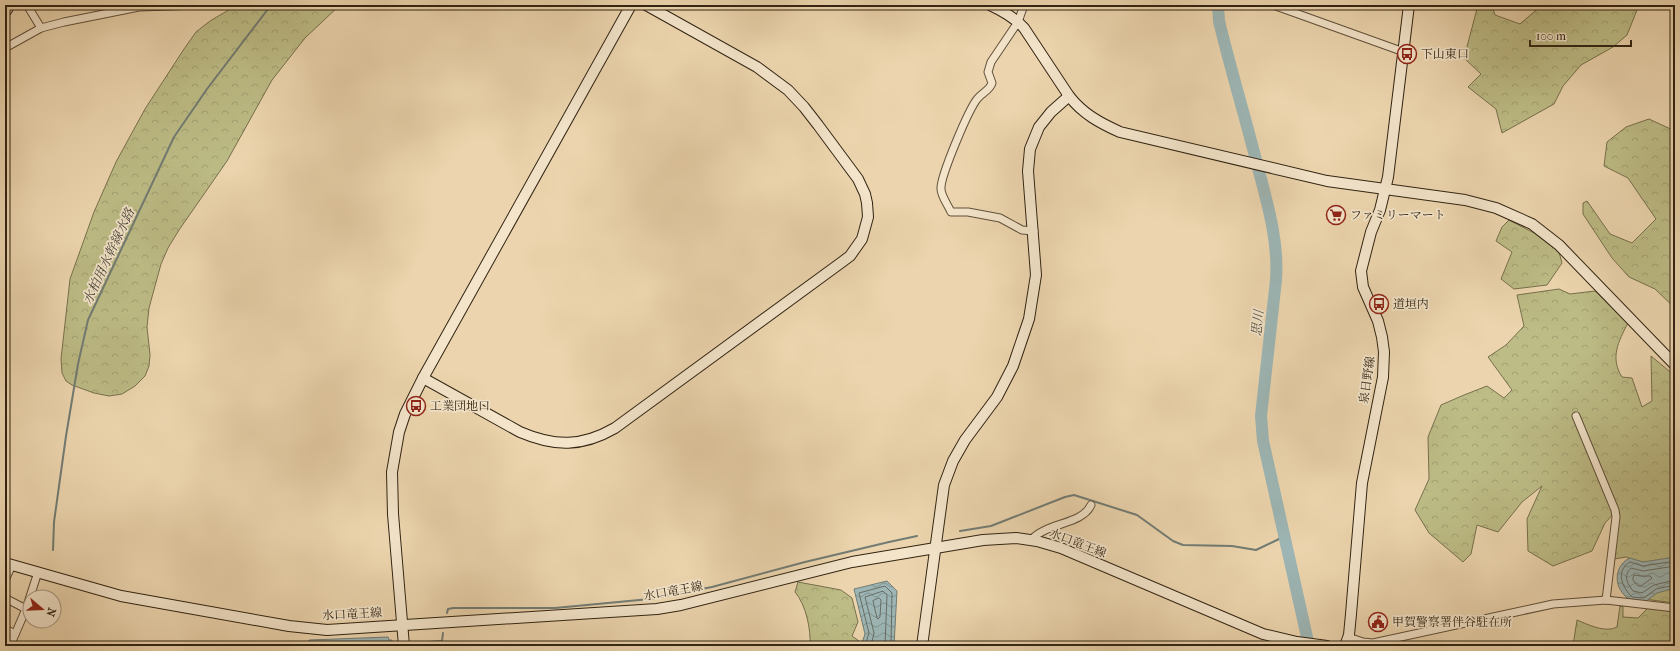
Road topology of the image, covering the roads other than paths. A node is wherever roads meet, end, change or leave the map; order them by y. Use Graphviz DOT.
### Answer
graph roads {
  1 [pos="8,5"];
  2 [pos="27,5"];
  3 [pos="198,5"];
  4 [pos="631,5"];
  5 [pos="646,5"];
  6 [pos="990,5"];
  7 [pos="1024,5"];
  8 [pos="1273,5"];
  9 [pos="1410,5"];
  10 [pos="5,10"];
  11 [pos="1018,22"];
  12 [pos="41,28"];
  13 [pos="5,48"];
  14 [pos="1404,52"];
  15 [pos="1068,96"];
  16 [pos="1385,189"];
  17 [pos="1034,231"];
  18 [pos="1675,365"];
  19 [pos="423,378"];
  20 [pos="1576,416"];
  21 [pos="1091,505"];
  22 [pos="1031,540"];
  23 [pos="935,548"];
  24 [pos="9,564"];
  25 [pos="38,572"];
  26 [pos="5,580"];
  27 [pos="32,589"];
  28 [pos="5,598"];
  29 [pos="1606,600"];
  30 [pos="22,607"];
  31 [pos="1675,608"];
  32 [pos="22,618"];
  33 [pos="402,624"];
  34 [pos="5,629"];
  35 [pos="15,634"];
  36 [pos="1347,641"];
  37 [pos="10,646"];
  38 [pos="404,646"];
  39 [pos="922,646"];
  40 [pos="1326,646"];
  1 -- 10 [label="highway"];
  2 -- 12 [label="street"];
  3 -- 12 [label="street"];
  4 -- 19 [label="street"];
  5 -- 19 [label="street"];
  6 -- 11 [label="street"];
  7 -- 11 [label="street"];
  8 -- 14 [label="street"];
  9 -- 14 [label="street, 泉日野線"];
  11 -- 15 [label="street"];
  11 -- 17 [label="street"];
  12 -- 13 [label="street"];
  14 -- 16 [label="street, 泉日野線"];
  15 -- 16 [label="street"];
  15 -- 17 [label="street"];
  16 -- 18 [label="street"];
  16 -- 36 [label="street, 泉日野線"];
  17 -- 23 [label="street"];
  19 -- 33 [label="street"];
  20 -- 29 [label="street"];
  21 -- 22 [label="street"];
  22 -- 23 [label="street, 水口竜王線"];
  22 -- 40 [label="street, 水口竜王線"];
  23 -- 33 [label="street, 水口竜王線"];
  23 -- 39 [label="street"];
  24 -- 25 [label="street, 水口竜王線"];
  24 -- 26 [label="street"];
  25 -- 27 [label="street"];
  25 -- 33 [label="street, 水口竜王線"];
  28 -- 30 [label="street"];
  29 -- 31 [label="street"];
  29 -- 36 [label="street"];
  32 -- 35 [label="street"];
  33 -- 38 [label="street"];
  34 -- 35 [label="street"];
  35 -- 37 [label="street"];
}
